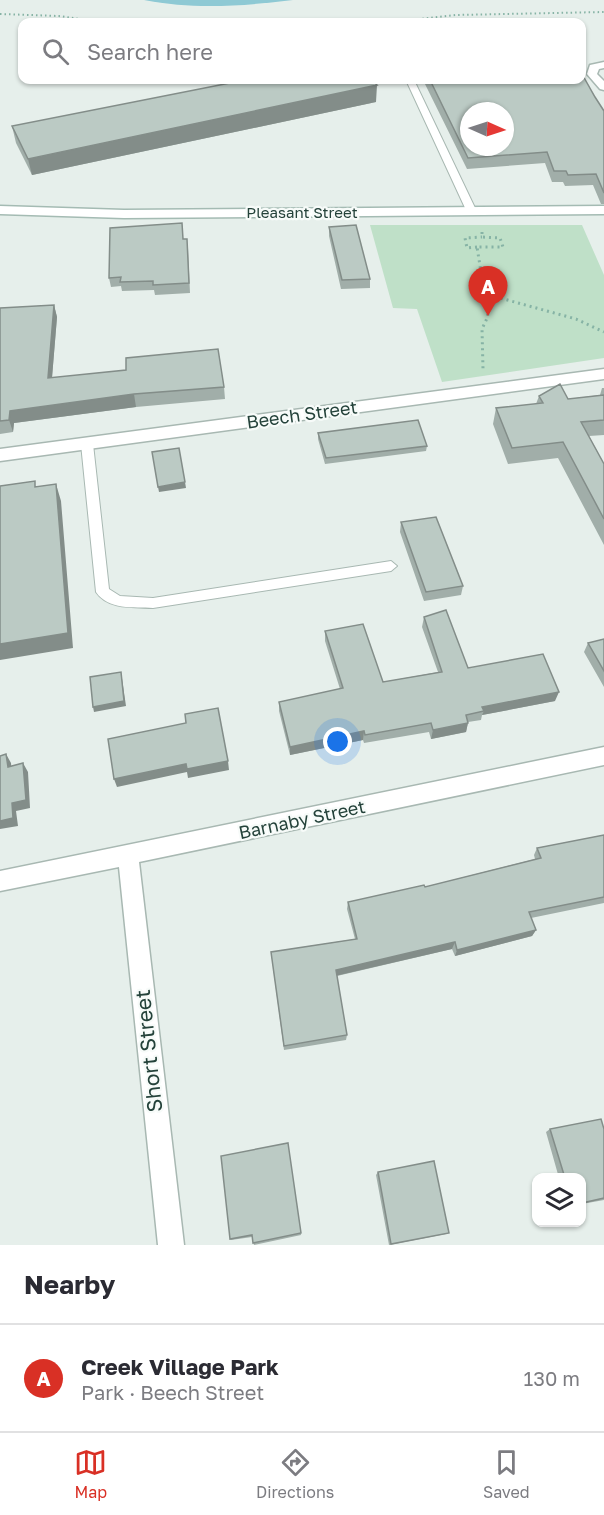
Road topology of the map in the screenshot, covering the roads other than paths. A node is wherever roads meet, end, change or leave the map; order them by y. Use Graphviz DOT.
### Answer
graph roads {
  1 [pos="604,65"];
  2 [pos="412,84"];
  3 [pos="604,87"];
  4 [pos="0,210"];
  5 [pos="471,210"];
  6 [pos="604,210"];
  7 [pos="604,374"];
  8 [pos="87,444"];
  9 [pos="0,455"];
  10 [pos="391,566"];
  11 [pos="604,756"];
  12 [pos="128,856"];
  13 [pos="0,881"];
  14 [pos="171,1245"];
  1 -- 3 [label="street"];
  2 -- 5 [label="lane"];
  4 -- 5 [label="street, Pleasant Street"];
  5 -- 6 [label="street, Pleasant Street"];
  7 -- 8 [label="street, Beech Street"];
  8 -- 9 [label="street, Beech Street"];
  8 -- 10 [label="lane"];
  11 -- 12 [label="street, Barnaby Street"];
  12 -- 13 [label="street, Barnaby Street"];
  12 -- 14 [label="street, Short Street"];
}
